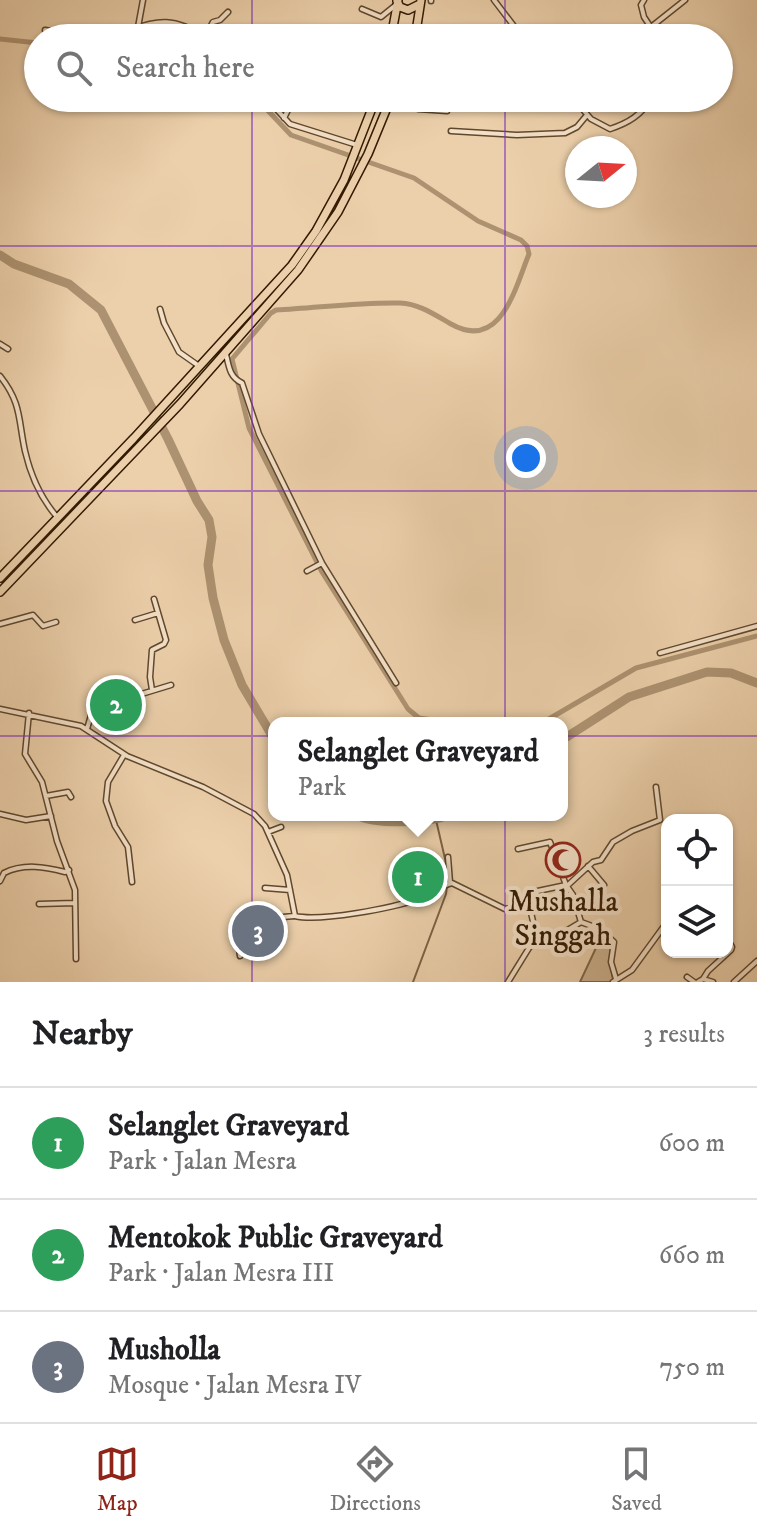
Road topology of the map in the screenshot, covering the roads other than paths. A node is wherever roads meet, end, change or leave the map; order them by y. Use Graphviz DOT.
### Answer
graph roads {
  1 [pos="143,0"];
  2 [pos="494,0"];
  3 [pos="644,0"];
  4 [pos="685,0"];
  5 [pos="397,2"];
  6 [pos="421,2"];
  7 [pos="362,9"];
  8 [pos="228,12"];
  9 [pos="137,24"];
  10 [pos="157,24"];
  11 [pos="184,24"];
  12 [pos="211,24"];
  13 [pos="393,24"];
  14 [pos="417,24"];
  15 [pos="512,24"];
  16 [pos="649,24"];
  17 [pos="655,24"];
  18 [pos="279,112"];
  19 [pos="287,112"];
  20 [pos="371,112"];
  21 [pos="385,112"];
  22 [pos="585,112"];
  23 [pos="642,112"];
  24 [pos="587,115"];
  25 [pos="284,118"];
  26 [pos="451,131"];
  27 [pos="359,147"];
  28 [pos="295,267"];
  29 [pos="160,309"];
  30 [pos="0,345"];
  31 [pos="8,349"];
  32 [pos="225,352"];
  33 [pos="199,366"];
  34 [pos="0,376"];
  35 [pos="58,518"];
  36 [pos="321,563"];
  37 [pos="307,571"];
  38 [pos="0,578"];
  39 [pos="0,592"];
  40 [pos="154,599"];
  41 [pos="158,613"];
  42 [pos="135,620"];
  43 [pos="56,622"];
  44 [pos="0,624"];
  45 [pos="757,626"];
  46 [pos="660,653"];
  47 [pos="396,683"];
  48 [pos="171,685"];
  49 [pos="152,690"];
  50 [pos="0,709"];
  51 [pos="29,713"];
  52 [pos="87,729"];
  53 [pos="124,755"];
  54 [pos="656,787"];
  55 [pos="46,796"];
  56 [pos="71,797"];
  57 [pos="0,814"];
  58 [pos="51,816"];
  59 [pos="281,827"];
  60 [pos="268,832"];
  61 [pos="518,849"];
  62 [pos="448,857"];
  63 [pos="588,866"];
  64 [pos="411,869"];
  65 [pos="69,870"];
  66 [pos="2,873"];
  67 [pos="0,881"];
  68 [pos="132,882"];
  69 [pos="449,883"];
  70 [pos="566,886"];
  71 [pos="441,887"];
  72 [pos="265,888"];
  73 [pos="290,890"];
  74 [pos="527,895"];
  75 [pos="75,903"];
  76 [pos="39,904"];
  77 [pos="577,909"];
  78 [pos="294,916"];
  79 [pos="581,922"];
  80 [pos="661,930"];
  81 [pos="566,931"];
  82 [pos="240,956"];
  83 [pos="722,958"];
  84 [pos="76,959"];
  85 [pos="757,961"];
  86 [pos="687,977"];
  87 [pos="614,981"];
  88 [pos="698,981"];
  89 [pos="508,982"];
  90 [pos="713,982"];
  91 [pos="734,982"];
  1 -- 9 [label="street"];
  2 -- 15 [label="street"];
  3 -- 16 [label="street"];
  4 -- 17 [label="street"];
  5 -- 6 [label="highway"];
  5 -- 7 [label="street"];
  5 -- 13 [label="highway"];
  6 -- 14 [label="highway"];
  8 -- 12 [label="street"];
  10 -- 11 [label="street"];
  18 -- 25 [label="street"];
  19 -- 25 [label="street"];
  20 -- 27 [label="highway"];
  21 -- 28 [label="highway"];
  22 -- 24 [label="street"];
  23 -- 24 [label="street"];
  24 -- 26 [label="street"];
  25 -- 27 [label="street"];
  27 -- 28 [label="highway"];
  28 -- 32 [label="highway"];
  28 -- 33 [label="highway"];
  29 -- 33 [label="street"];
  30 -- 31 [label="street"];
  32 -- 36 [label="street"];
  32 -- 39 [label="highway"];
  33 -- 35 [label="highway"];
  34 -- 35 [label="street"];
  35 -- 38 [label="highway"];
  36 -- 37 [label="street"];
  36 -- 47 [label="street"];
  40 -- 41 [label="street"];
  41 -- 42 [label="street"];
  41 -- 49 [label="street"];
  43 -- 44 [label="street"];
  45 -- 46 [label="street"];
  48 -- 49 [label="street"];
  49 -- 52 [label="street"];
  50 -- 51 [label="street"];
  51 -- 52 [label="street"];
  51 -- 55 [label="street"];
  52 -- 53 [label="street"];
  53 -- 60 [label="street"];
  53 -- 68 [label="street"];
  54 -- 63 [label="street"];
  55 -- 56 [label="street"];
  55 -- 58 [label="street"];
  57 -- 58 [label="street"];
  58 -- 65 [label="street"];
  59 -- 60 [label="street"];
  60 -- 73 [label="street"];
  61 -- 70 [label="street"];
  62 -- 69 [label="street"];
  63 -- 70 [label="street"];
  63 -- 77 [label="street"];
  64 -- 71 [label="street"];
  65 -- 66 [label="street"];
  65 -- 75 [label="street"];
  66 -- 67 [label="street"];
  69 -- 71 [label="street"];
  69 -- 74 [label="street"];
  70 -- 74 [label="street"];
  70 -- 77 [label="street"];
  71 -- 78 [label="street"];
  72 -- 73 [label="street"];
  73 -- 78 [label="street"];
  74 -- 89 [label="street"];
  75 -- 76 [label="street"];
  75 -- 84 [label="street"];
  77 -- 79 [label="street"];
  78 -- 82 [label="street"];
  79 -- 81 [label="street"];
  79 -- 87 [label="street"];
  80 -- 87 [label="street"];
  83 -- 88 [label="street"];
  85 -- 91 [label="street"];
  86 -- 88 [label="street"];
  88 -- 90 [label="street"];
}
